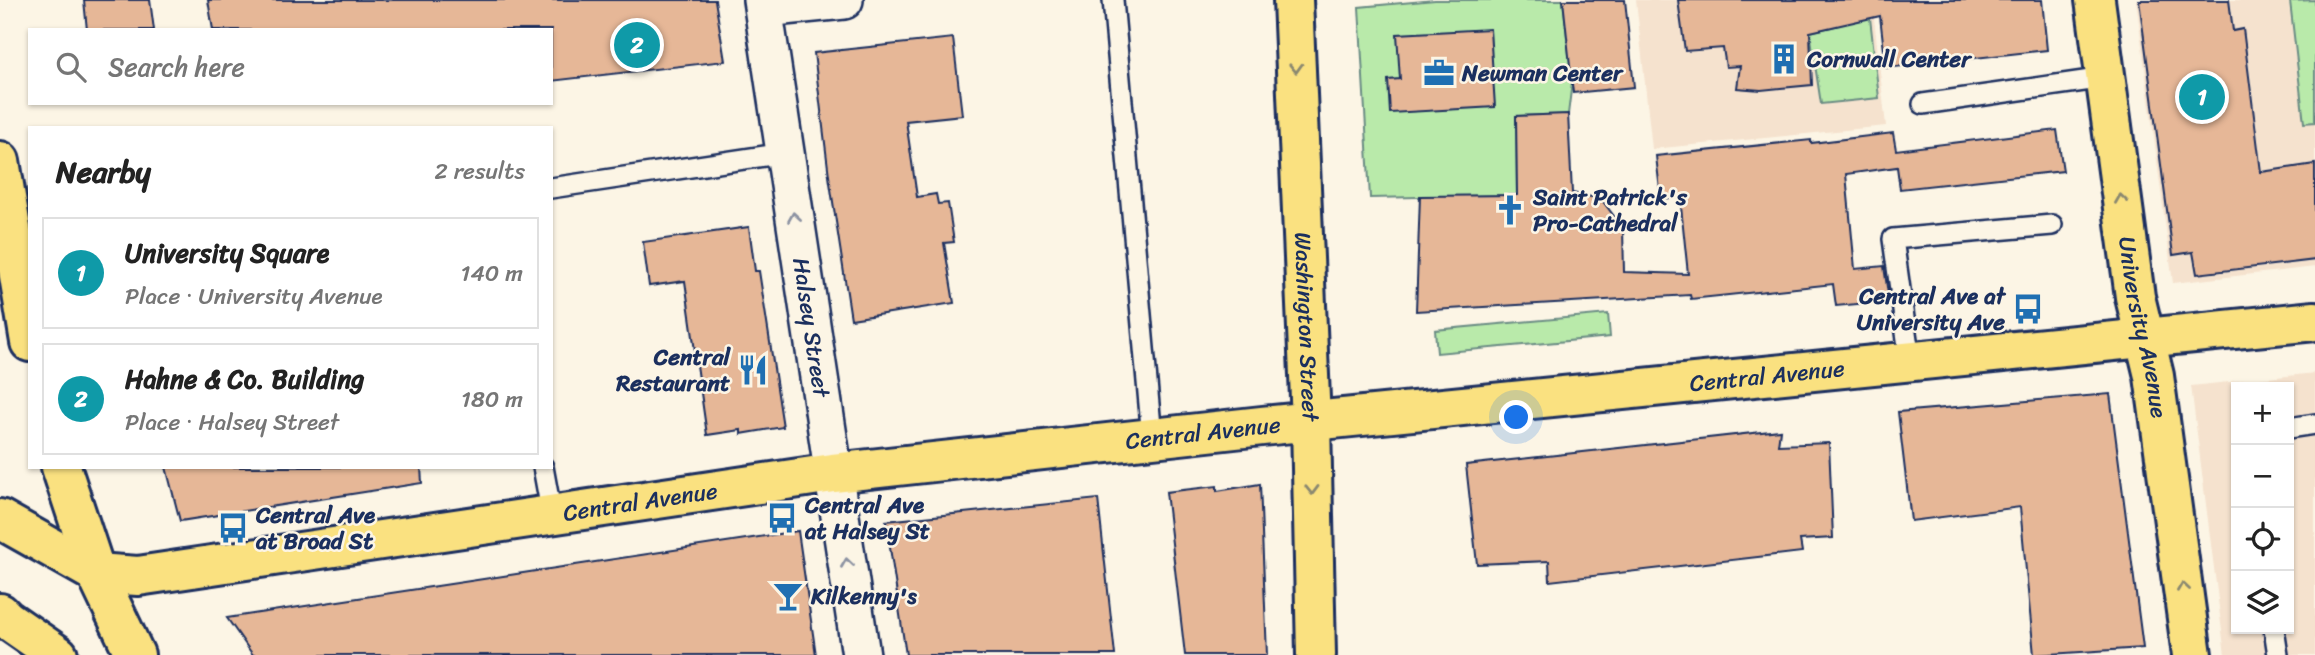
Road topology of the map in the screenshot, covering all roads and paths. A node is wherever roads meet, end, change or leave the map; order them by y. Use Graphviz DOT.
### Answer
graph roads {
  1 [pos="844,0"];
  2 [pos="1113,0"];
  3 [pos="1293,0"];
  4 [pos="2095,0"];
  5 [pos="763,4"];
  6 [pos="2105,78"];
  7 [pos="1923,104"];
  8 [pos="785,153"];
  9 [pos="0,161"];
  10 [pos="553,188"];
  11 [pos="2052,225"];
  12 [pos="2315,321"];
  13 [pos="28,331"];
  14 [pos="2145,338"];
  15 [pos="1910,361"];
  16 [pos="1311,422"];
  17 [pos="2315,424"];
  18 [pos="2294,427"];
  19 [pos="1153,438"];
  20 [pos="62,469"];
  21 [pos="543,469"];
  22 [pos="833,473"];
  23 [pos="552,516"];
  24 [pos="0,519"];
  25 [pos="96,573"];
  26 [pos="0,613"];
  27 [pos="2275,634"];
  28 [pos="58,655"];
  29 [pos="135,655"];
  30 [pos="861,655"];
  31 [pos="1316,655"];
  32 [pos="2192,655"];
  33 [pos="2278,655"];
  1 -- 5 [label="street"];
  2 -- 19 [label="lane"];
  3 -- 16 [label="main road, Washington Street, one-way"];
  4 -- 6 [label="main road, University Avenue"];
  5 -- 8 [label="street, Halsey Street"];
  6 -- 7 [label="lane"];
  14 -- 6 [label="main road, University Avenue, one-way"];
  8 -- 10 [label="lane"];
  22 -- 8 [label="street, Halsey Street, one-way"];
  9 -- 13 [label="main road"];
  11 -- 15 [label="lane"];
  12 -- 14 [label="main road, Central Avenue"];
  14 -- 15 [label="main road, Central Avenue"];
  32 -- 14 [label="main road, University Avenue, one-way"];
  15 -- 16 [label="main road, Central Avenue"];
  16 -- 19 [label="main road, Central Avenue"];
  16 -- 31 [label="main road, Washington Street, one-way"];
  17 -- 18 [label="lane"];
  19 -- 22 [label="main road, Central Avenue"];
  20 -- 25 [label="main road"];
  21 -- 23 [label="lane"];
  22 -- 23 [label="main road, Central Avenue"];
  30 -- 22 [label="street, Halsey Street, one-way"];
  23 -- 25 [label="main road, Central Avenue"];
  24 -- 25 [label="main road"];
  25 -- 29 [label="main road"];
  26 -- 28 [label="main road"];
  27 -- 33 [label="lane"];
}
